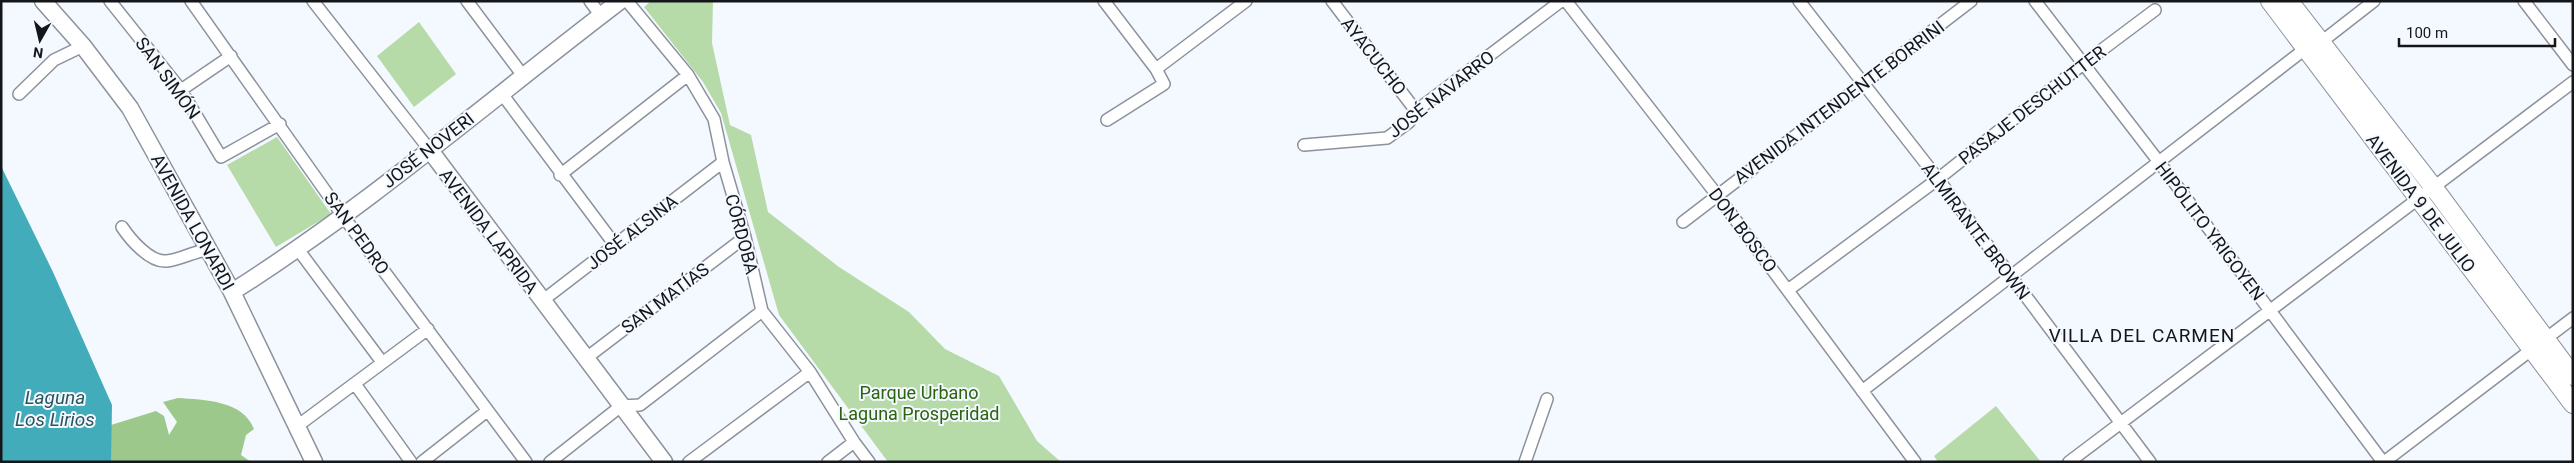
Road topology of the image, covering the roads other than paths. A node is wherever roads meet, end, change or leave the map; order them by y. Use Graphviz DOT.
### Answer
graph roads {
  1 [pos="43,1"];
  2 [pos="110,1"];
  3 [pos="191,1"];
  4 [pos="313,1"];
  5 [pos="467,1"];
  6 [pos="590,1"];
  7 [pos="620,1"];
  8 [pos="627,1"];
  9 [pos="1104,1"];
  10 [pos="1246,1"];
  11 [pos="1332,1"];
  12 [pos="1561,1"];
  13 [pos="1566,1"];
  14 [pos="1799,1"];
  15 [pos="1971,1"];
  16 [pos="2035,1"];
  17 [pos="2270,1"];
  18 [pos="2289,1"];
  19 [pos="2374,1"];
  20 [pos="2524,1"];
  21 [pos="2155,10"];
  22 [pos="601,16"];
  23 [pos="82,46"];
  24 [pos="2313,46"];
  25 [pos="231,56"];
  26 [pos="2083,64"];
  27 [pos="2573,66"];
  28 [pos="1156,69"];
  29 [pos="688,75"];
  30 [pos="524,77"];
  31 [pos="2573,82"];
  32 [pos="1862,84"];
  33 [pos="181,90"];
  34 [pos="19,94"];
  35 [pos="502,94"];
  36 [pos="1416,111"];
  37 [pos="1107,120"];
  38 [pos="280,124"];
  39 [pos="1304,145"];
  40 [pos="428,149"];
  41 [pos="723,162"];
  42 [pos="2158,162"];
  43 [pos="560,175"];
  44 [pos="1938,179"];
  45 [pos="2434,188"];
  46 [pos="1717,195"];
  47 [pos="2418,200"];
  48 [pos="343,216"];
  49 [pos="1683,222"];
  50 [pos="122,227"];
  51 [pos="745,237"];
  52 [pos="615,245"];
  53 [pos="297,248"];
  54 [pos="209,250"];
  55 [pos="2010,276"];
  56 [pos="1788,290"];
  57 [pos="232,292"];
  58 [pos="542,302"];
  59 [pos="762,311"];
  60 [pos="2271,312"];
  61 [pos="2573,318"];
  62 [pos="428,329"];
  63 [pos="2538,343"];
  64 [pos="585,359"];
  65 [pos="382,362"];
  66 [pos="810,372"];
  67 [pos="2573,376"];
  68 [pos="355,384"];
  69 [pos="1862,391"];
  70 [pos="1547,399"];
  71 [pos="2573,404"];
  72 [pos="621,406"];
  73 [pos="487,411"];
  74 [pos="2120,423"];
  75 [pos="296,427"];
  76 [pos="854,442"];
  77 [pos="314,462"];
  78 [pos="411,462"];
  79 [pos="422,462"];
  80 [pos="526,462"];
  81 [pos="550,462"];
  82 [pos="664,462"];
  83 [pos="689,462"];
  84 [pos="828,462"];
  85 [pos="869,462"];
  86 [pos="1525,462"];
  87 [pos="1915,462"];
  88 [pos="2069,462"];
  89 [pos="2150,462"];
  90 [pos="2383,462"];
  1 -- 23 [label="street, AVENIDA LONARDI"];
  2 -- 33 [label="street, SAN SIMÓN"];
  3 -- 25 [label="street, SAN PEDRO"];
  4 -- 40 [label="street, AVENIDA LAPRIDA"];
  5 -- 30 [label="street"];
  6 -- 22 [label="street"];
  7 -- 22 [label="street, JOSÉ NOVERI"];
  8 -- 29 [label="street, CÓRDOBA"];
  9 -- 28 [label="street"];
  10 -- 28 [label="street"];
  11 -- 36 [label="street, AYACUCHO"];
  12 -- 36 [label="street, JOSÉ NAVARRO"];
  13 -- 46 [label="street, DON BOSCO"];
  14 -- 32 [label="street, ALMIRANTE BROWN"];
  15 -- 32 [label="street, AVENIDA INTENDENTE BORRINI"];
  16 -- 26 [label="street, HIPÓLITO YRIGOYEN"];
  17 -- 24 [label="main road, AVENIDA 9 DE JULIO"];
  18 -- 24 [label="main road, AVENIDA 9 DE JULIO"];
  19 -- 24 [label="street"];
  20 -- 27 [label="street"];
  21 -- 26 [label="street, PASAJE DESCHUTTER"];
  22 -- 30 [label="street, JOSÉ NOVERI"];
  23 -- 34 [label="street"];
  23 -- 54 [label="street, AVENIDA LONARDI"];
  24 -- 42 [label="street"];
  24 -- 45 [label="main road, AVENIDA 9 DE JULIO"];
  24 -- 47 [label="main road, AVENIDA 9 DE JULIO"];
  25 -- 33 [label="street"];
  25 -- 38 [label="street, SAN PEDRO"];
  26 -- 42 [label="street, HIPÓLITO YRIGOYEN"];
  26 -- 44 [label="street, PASAJE DESCHUTTER"];
  28 -- 37 [label="street"];
  29 -- 41 [label="street, CÓRDOBA"];
  29 -- 43 [label="street"];
  30 -- 35 [label="street, JOSÉ NOVERI"];
  31 -- 45 [label="street"];
  32 -- 44 [label="street, ALMIRANTE BROWN"];
  32 -- 46 [label="street, AVENIDA INTENDENTE BORRINI"];
  33 -- 38 [label="street, SAN SIMÓN"];
  35 -- 40 [label="street, JOSÉ NOVERI"];
  35 -- 43 [label="street"];
  36 -- 39 [label="street, JOSÉ NAVARRO"];
  38 -- 48 [label="street, SAN PEDRO"];
  40 -- 48 [label="street, JOSÉ NOVERI"];
  40 -- 58 [label="street, AVENIDA LAPRIDA"];
  41 -- 51 [label="street, CÓRDOBA"];
  41 -- 52 [label="street, JOSÉ ALSINA"];
  42 -- 55 [label="street"];
  42 -- 60 [label="street, HIPÓLITO YRIGOYEN"];
  43 -- 52 [label="street"];
  44 -- 55 [label="street, ALMIRANTE BROWN"];
  44 -- 56 [label="street, PASAJE DESCHUTTER"];
  45 -- 47 [label="street"];
  45 -- 63 [label="main road, AVENIDA 9 DE JULIO"];
  46 -- 49 [label="street, AVENIDA INTENDENTE BORRINI"];
  46 -- 56 [label="street, DON BOSCO"];
  47 -- 60 [label="street"];
  47 -- 63 [label="main road, AVENIDA 9 DE JULIO"];
  48 -- 53 [label="street, JOSÉ NOVERI"];
  48 -- 62 [label="street, SAN PEDRO"];
  50 -- 54 [label="street"];
  51 -- 59 [label="street, CÓRDOBA"];
  51 -- 64 [label="street, SAN MATÍAS"];
  52 -- 58 [label="street, JOSÉ ALSINA"];
  53 -- 57 [label="street, JOSÉ NOVERI"];
  53 -- 65 [label="street"];
  54 -- 57 [label="street, AVENIDA LONARDI"];
  55 -- 69 [label="street"];
  55 -- 74 [label="street, ALMIRANTE BROWN"];
  56 -- 69 [label="street, DON BOSCO"];
  57 -- 75 [label="street, AVENIDA LONARDI"];
  58 -- 64 [label="street, AVENIDA LAPRIDA"];
  59 -- 66 [label="street, CÓRDOBA"];
  59 -- 72 [label="street"];
  60 -- 74 [label="street"];
  60 -- 90 [label="street, HIPÓLITO YRIGOYEN"];
  61 -- 63 [label="street"];
  62 -- 65 [label="street"];
  62 -- 73 [label="street, SAN PEDRO"];
  63 -- 67 [label="main road, AVENIDA 9 DE JULIO"];
  63 -- 71 [label="main road, AVENIDA 9 DE JULIO"];
  63 -- 90 [label="street"];
  64 -- 72 [label="street, AVENIDA LAPRIDA"];
  65 -- 68 [label="street"];
  66 -- 76 [label="street, CÓRDOBA"];
  66 -- 83 [label="street"];
  68 -- 75 [label="street"];
  68 -- 78 [label="street"];
  69 -- 87 [label="street, DON BOSCO"];
  70 -- 86 [label="street"];
  72 -- 81 [label="street"];
  72 -- 82 [label="street, AVENIDA LAPRIDA"];
  73 -- 79 [label="street"];
  73 -- 80 [label="street, SAN PEDRO"];
  74 -- 88 [label="street"];
  74 -- 89 [label="street, ALMIRANTE BROWN"];
  75 -- 77 [label="street, AVENIDA LONARDI"];
  76 -- 84 [label="street"];
  76 -- 85 [label="street, CÓRDOBA"];
}
